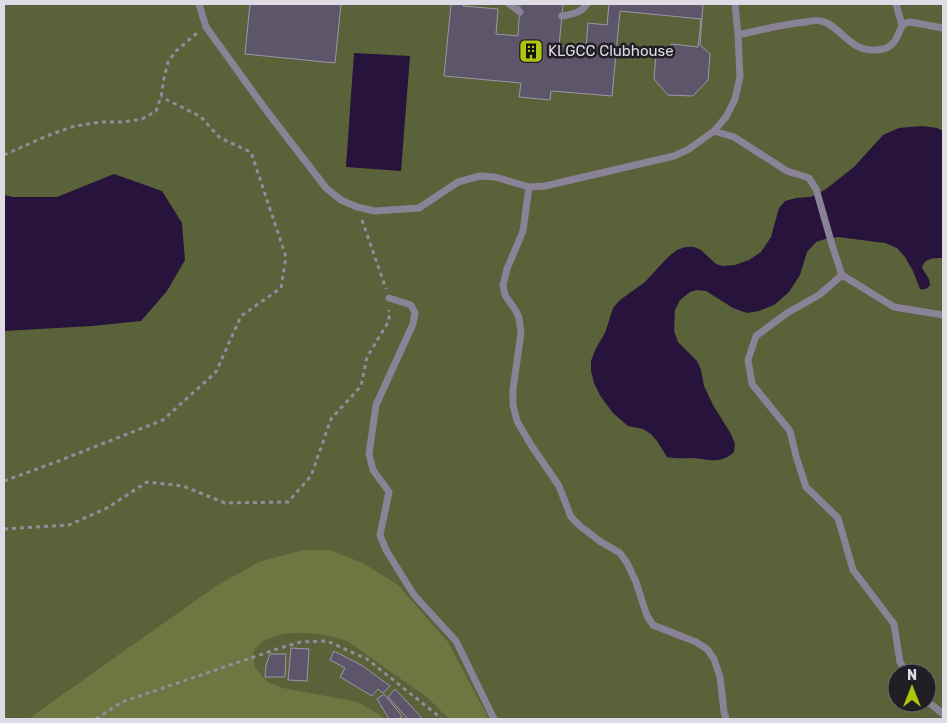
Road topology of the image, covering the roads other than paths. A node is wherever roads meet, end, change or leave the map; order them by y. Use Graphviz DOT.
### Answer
graph roads {
  1 [pos="199,4"];
  2 [pos="509,4"];
  3 [pos="588,4"];
  4 [pos="735,4"];
  5 [pos="896,4"];
  6 [pos="520,12"];
  7 [pos="562,16"];
  8 [pos="902,25"];
  9 [pos="943,28"];
  10 [pos="738,35"];
  11 [pos="714,131"];
  12 [pos="528,187"];
  13 [pos="842,275"];
  14 [pos="389,298"];
  15 [pos="943,315"];
  16 [pos="901,663"];
  17 [pos="494,719"];
  18 [pos="726,719"];
  1 -- 12 [label="lane"];
  2 -- 6 [label="lane"];
  3 -- 7 [label="lane"];
  4 -- 10 [label="lane"];
  5 -- 8 [label="lane"];
  8 -- 9 [label="lane"];
  8 -- 10 [label="lane"];
  10 -- 11 [label="lane"];
  11 -- 12 [label="lane"];
  11 -- 13 [label="lane"];
  12 -- 18 [label="lane"];
  13 -- 15 [label="lane"];
  13 -- 16 [label="lane"];
  14 -- 17 [label="lane"];
}
